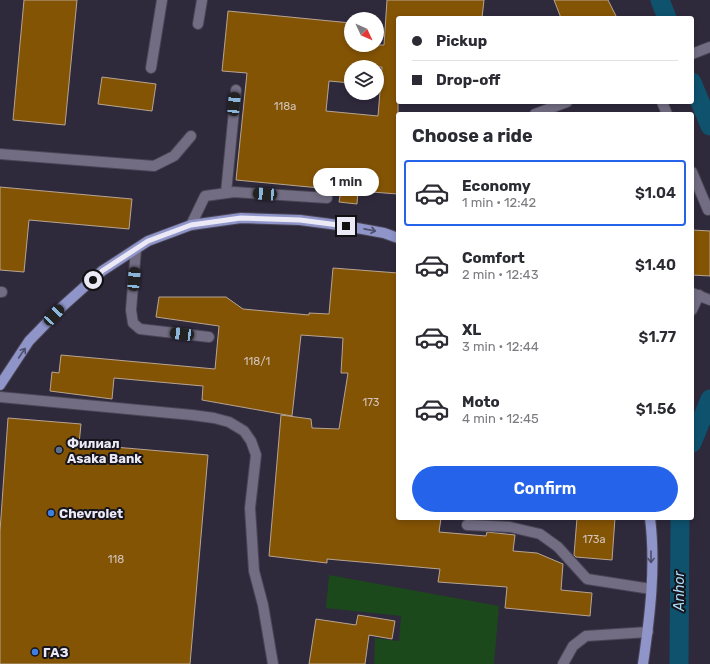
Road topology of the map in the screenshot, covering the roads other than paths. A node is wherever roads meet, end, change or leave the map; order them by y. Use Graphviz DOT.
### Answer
graph roads {
  1 [pos="162,0"];
  2 [pos="202,0"];
  3 [pos="198,24"];
  4 [pos="710,47"];
  5 [pos="694,53"];
  6 [pos="151,68"];
  7 [pos="236,90"];
  8 [pos="562,104"];
  9 [pos="540,112"];
  10 [pos="191,136"];
  11 [pos="0,154"];
  12 [pos="694,177"];
  13 [pos="226,193"];
  14 [pos="327,198"];
  15 [pos="708,210"];
  16 [pos="191,225"];
  17 [pos="396,237"];
  18 [pos="136,249"];
  19 [pos="695,294"];
  20 [pos="710,300"];
  21 [pos="209,337"];
  22 [pos="0,385"];
  23 [pos="0,397"];
  24 [pos="650,520"];
  25 [pos="468,525"];
  26 [pos="651,589"];
  27 [pos="648,632"];
  28 [pos="273,664"];
  29 [pos="563,664"];
  30 [pos="643,664"];
  1 -- 6 [label="lane"];
  2 -- 3 [label="lane"];
  4 -- 5 [label="lane"];
  7 -- 13 [label="lane"];
  8 -- 9 [label="lane"];
  10 -- 11 [label="lane"];
  12 -- 15 [label="lane"];
  13 -- 14 [label="lane"];
  13 -- 16 [label="lane"];
  16 -- 17 [label="main road, one-way"];
  16 -- 18 [label="main road"];
  18 -- 21 [label="lane"];
  22 -- 18 [label="main road, one-way"];
  19 -- 20 [label="lane"];
  23 -- 28 [label="lane"];
  24 -- 26 [label="main road, one-way"];
  25 -- 26 [label="lane"];
  26 -- 27 [label="main road"];
  27 -- 29 [label="lane"];
  27 -- 30 [label="main road"];
}
